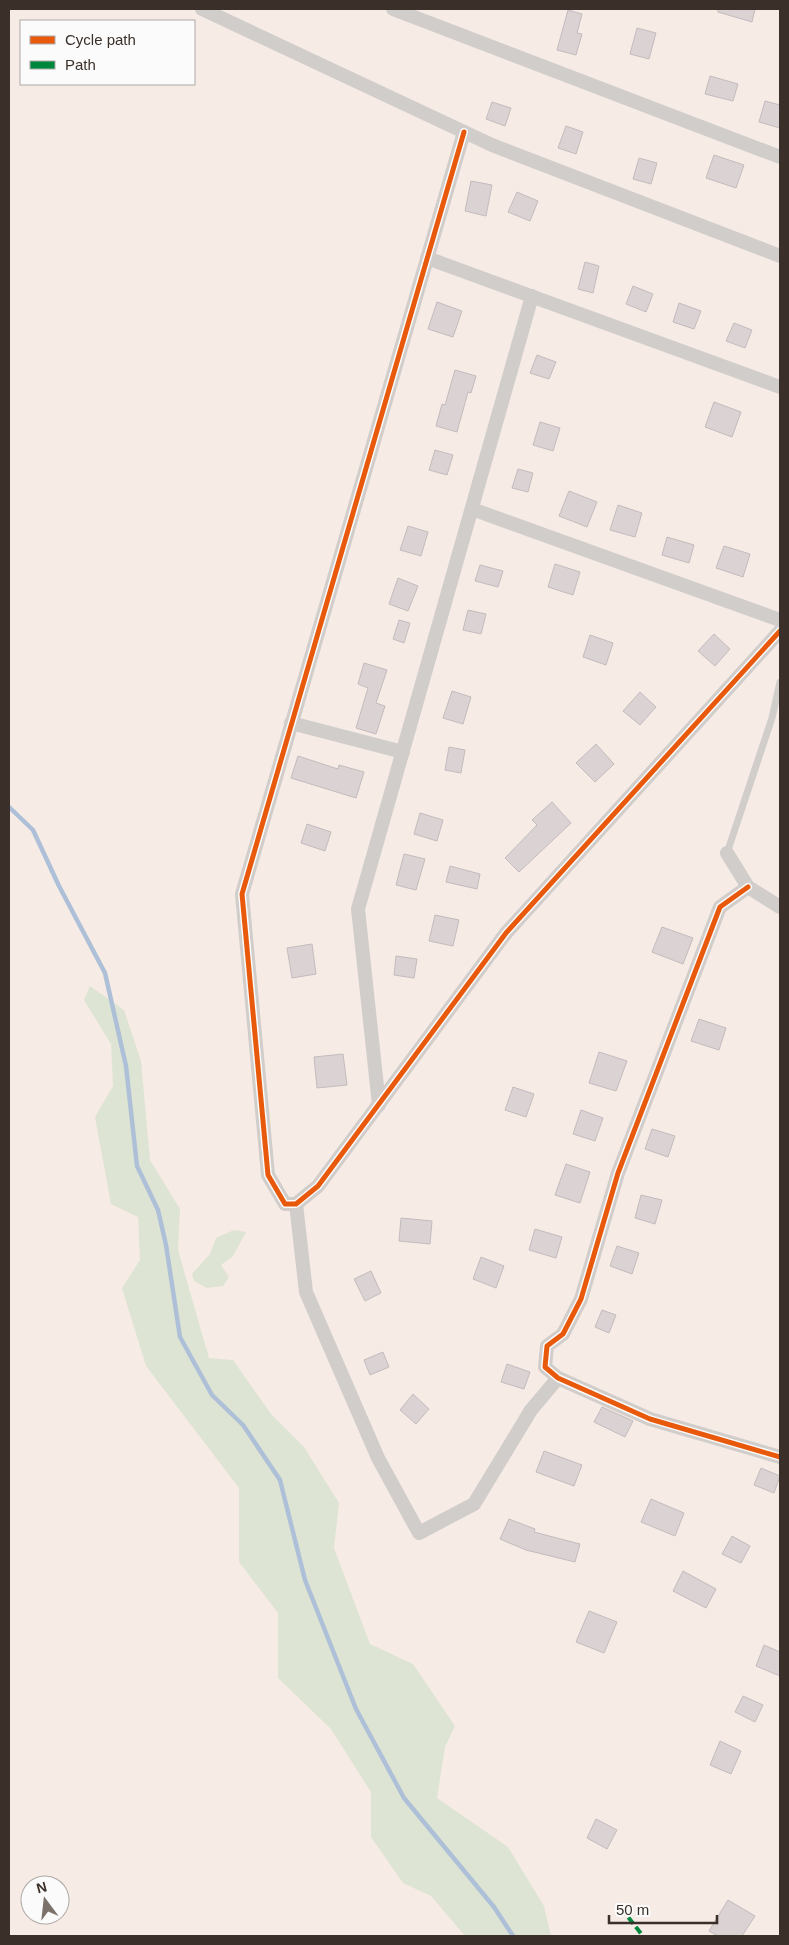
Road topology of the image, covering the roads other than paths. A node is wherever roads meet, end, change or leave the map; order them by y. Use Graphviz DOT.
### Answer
graph roads {
  1 [pos="202,9"];
  2 [pos="393,9"];
  3 [pos="464,132"];
  4 [pos="780,157"];
  5 [pos="780,256"];
  6 [pos="427,258"];
  7 [pos="532,296"];
  8 [pos="780,387"];
  9 [pos="472,509"];
  10 [pos="780,620"];
  11 [pos="780,631"];
  12 [pos="780,682"];
  13 [pos="292,723"];
  14 [pos="403,752"];
  15 [pos="727,853"];
  16 [pos="748,887"];
  17 [pos="780,907"];
  18 [pos="379,1105"];
  19 [pos="296,1204"];
  20 [pos="558,1378"];
  21 [pos="780,1457"];
  1 -- 3 [label="street"];
  2 -- 4 [label="street"];
  3 -- 5 [label="street"];
  3 -- 6 [label="street"];
  6 -- 7 [label="street"];
  6 -- 13 [label="street"];
  7 -- 8 [label="street"];
  7 -- 9 [label="street"];
  9 -- 10 [label="street"];
  9 -- 14 [label="street"];
  11 -- 18 [label="street"];
  12 -- 15 [label="lane"];
  13 -- 14 [label="street"];
  13 -- 19 [label="street"];
  14 -- 18 [label="street"];
  15 -- 16 [label="street"];
  16 -- 17 [label="street"];
  16 -- 20 [label="street"];
  18 -- 19 [label="street"];
  19 -- 20 [label="street"];
  20 -- 21 [label="street"];
}
